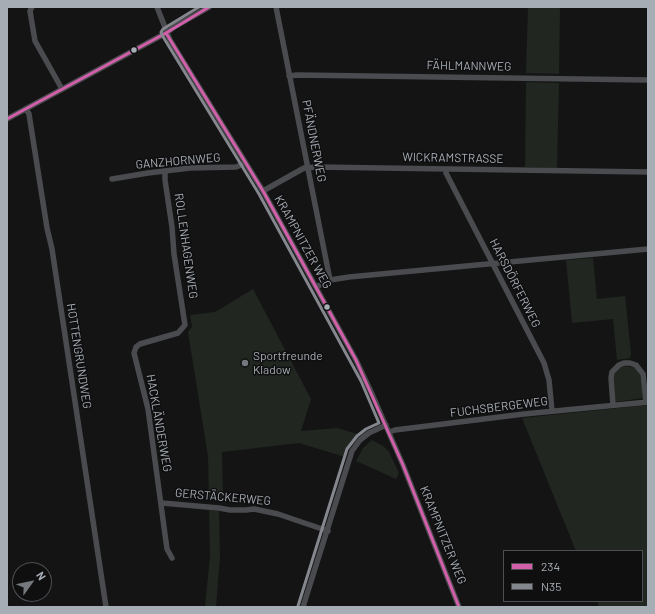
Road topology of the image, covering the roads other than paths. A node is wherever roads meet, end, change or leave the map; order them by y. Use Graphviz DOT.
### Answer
graph roads {
  1 [pos="32,7"];
  2 [pos="157,7"];
  3 [pos="209,7"];
  4 [pos="276,7"];
  5 [pos="166,33"];
  6 [pos="289,76"];
  7 [pos="648,80"];
  8 [pos="62,89"];
  9 [pos="26,109"];
  10 [pos="7,119"];
  11 [pos="246,163"];
  12 [pos="308,168"];
  13 [pos="446,169"];
  14 [pos="165,171"];
  15 [pos="648,172"];
  16 [pos="112,179"];
  17 [pos="263,191"];
  18 [pos="648,249"];
  19 [pos="493,264"];
  20 [pos="330,280"];
  21 [pos="316,287"];
  22 [pos="185,325"];
  23 [pos="647,402"];
  24 [pos="613,405"];
  25 [pos="552,411"];
  26 [pos="386,425"];
  27 [pos="389,432"];
  28 [pos="162,503"];
  29 [pos="328,530"];
  30 [pos="172,558"];
  31 [pos="106,607"];
  32 [pos="303,607"];
  33 [pos="459,607"];
  1 -- 8 [label="street"];
  2 -- 5 [label="street, KRAMPNITZER WEG"];
  3 -- 5 [label="street"];
  4 -- 6 [label="street, PFÄNDNERWEG"];
  5 -- 8 [label="street"];
  5 -- 11 [label="street, KRAMPNITZER WEG"];
  6 -- 7 [label="street, FÄHLMANNWEG"];
  6 -- 12 [label="street, PFÄNDNERWEG"];
  8 -- 9 [label="street"];
  9 -- 10 [label="street"];
  9 -- 31 [label="street, HOTTENGRUNDWEG"];
  11 -- 14 [label="street, GANZHORNWEG"];
  11 -- 17 [label="street, KRAMPNITZER WEG"];
  12 -- 13 [label="street, WICKRAMSTRASSE"];
  12 -- 17 [label="street, WICKRAMSTRASSE"];
  12 -- 20 [label="street, PFÄNDNERWEG"];
  13 -- 15 [label="street, WICKRAMSTRASSE"];
  13 -- 19 [label="street, HARSDÖRFERWEG"];
  14 -- 16 [label="street, GANZHORNWEG"];
  14 -- 22 [label="street, ROLLENHAGENWEG"];
  17 -- 21 [label="street, KRAMPNITZER WEG"];
  18 -- 19 [label="street"];
  19 -- 20 [label="street"];
  19 -- 25 [label="street, HARSDÖRFERWEG"];
  20 -- 21 [label="street"];
  21 -- 26 [label="street, KRAMPNITZER WEG"];
  22 -- 28 [label="street, HACKLÄNDERWEG"];
  23 -- 24 [label="street, FUCHSBERGEWEG"];
  23 -- 24 [label="street, FUCHSBERGEWEG"];
  24 -- 25 [label="street, FUCHSBERGEWEG"];
  25 -- 27 [label="street, FUCHSBERGEWEG"];
  26 -- 27 [label="street, KRAMPNITZER WEG"];
  26 -- 29 [label="street"];
  27 -- 33 [label="street, KRAMPNITZER WEG"];
  28 -- 29 [label="street, GERSTÄCKERWEG"];
  28 -- 30 [label="street, HACKLÄNDERWEG"];
  29 -- 32 [label="street"];
}
